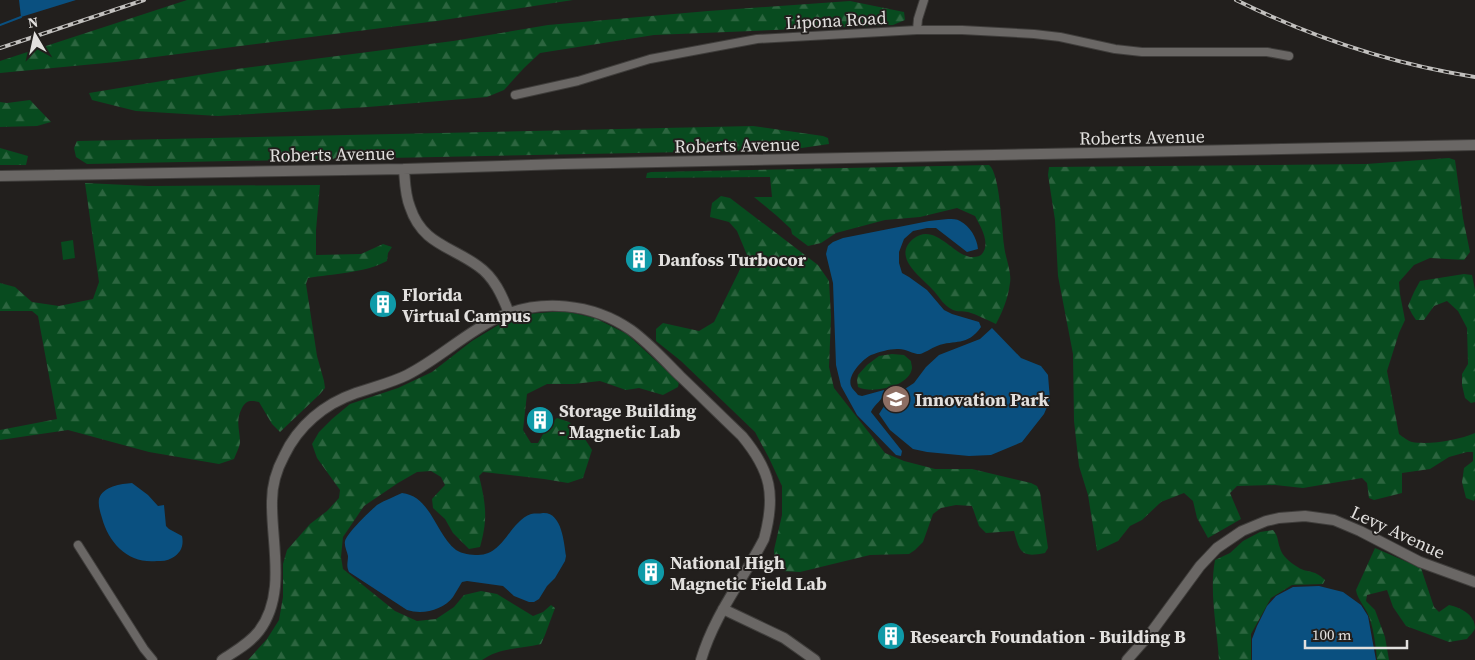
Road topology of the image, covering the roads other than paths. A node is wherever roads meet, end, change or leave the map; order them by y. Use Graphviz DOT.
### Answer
graph roads {
  1 [pos="924,0"];
  2 [pos="917,30"];
  3 [pos="1289,56"];
  4 [pos="514,95"];
  5 [pos="1475,145"];
  6 [pos="404,169"];
  7 [pos="0,176"];
  8 [pos="509,313"];
  9 [pos="78,545"];
  10 [pos="1475,582"];
  11 [pos="723,609"];
  12 [pos="152,660"];
  13 [pos="222,660"];
  14 [pos="701,660"];
  15 [pos="815,660"];
  16 [pos="1127,660"];
  1 -- 2 [label="street"];
  2 -- 3 [label="street, Lipona Road"];
  2 -- 4 [label="street, Lipona Road"];
  5 -- 6 [label="street, Roberts Avenue"];
  6 -- 7 [label="street, Roberts Avenue"];
  6 -- 8 [label="street"];
  8 -- 11 [label="street"];
  8 -- 13 [label="street"];
  9 -- 12 [label="street"];
  10 -- 16 [label="street, Levy Avenue"];
  11 -- 14 [label="street"];
  11 -- 15 [label="street"];
}
